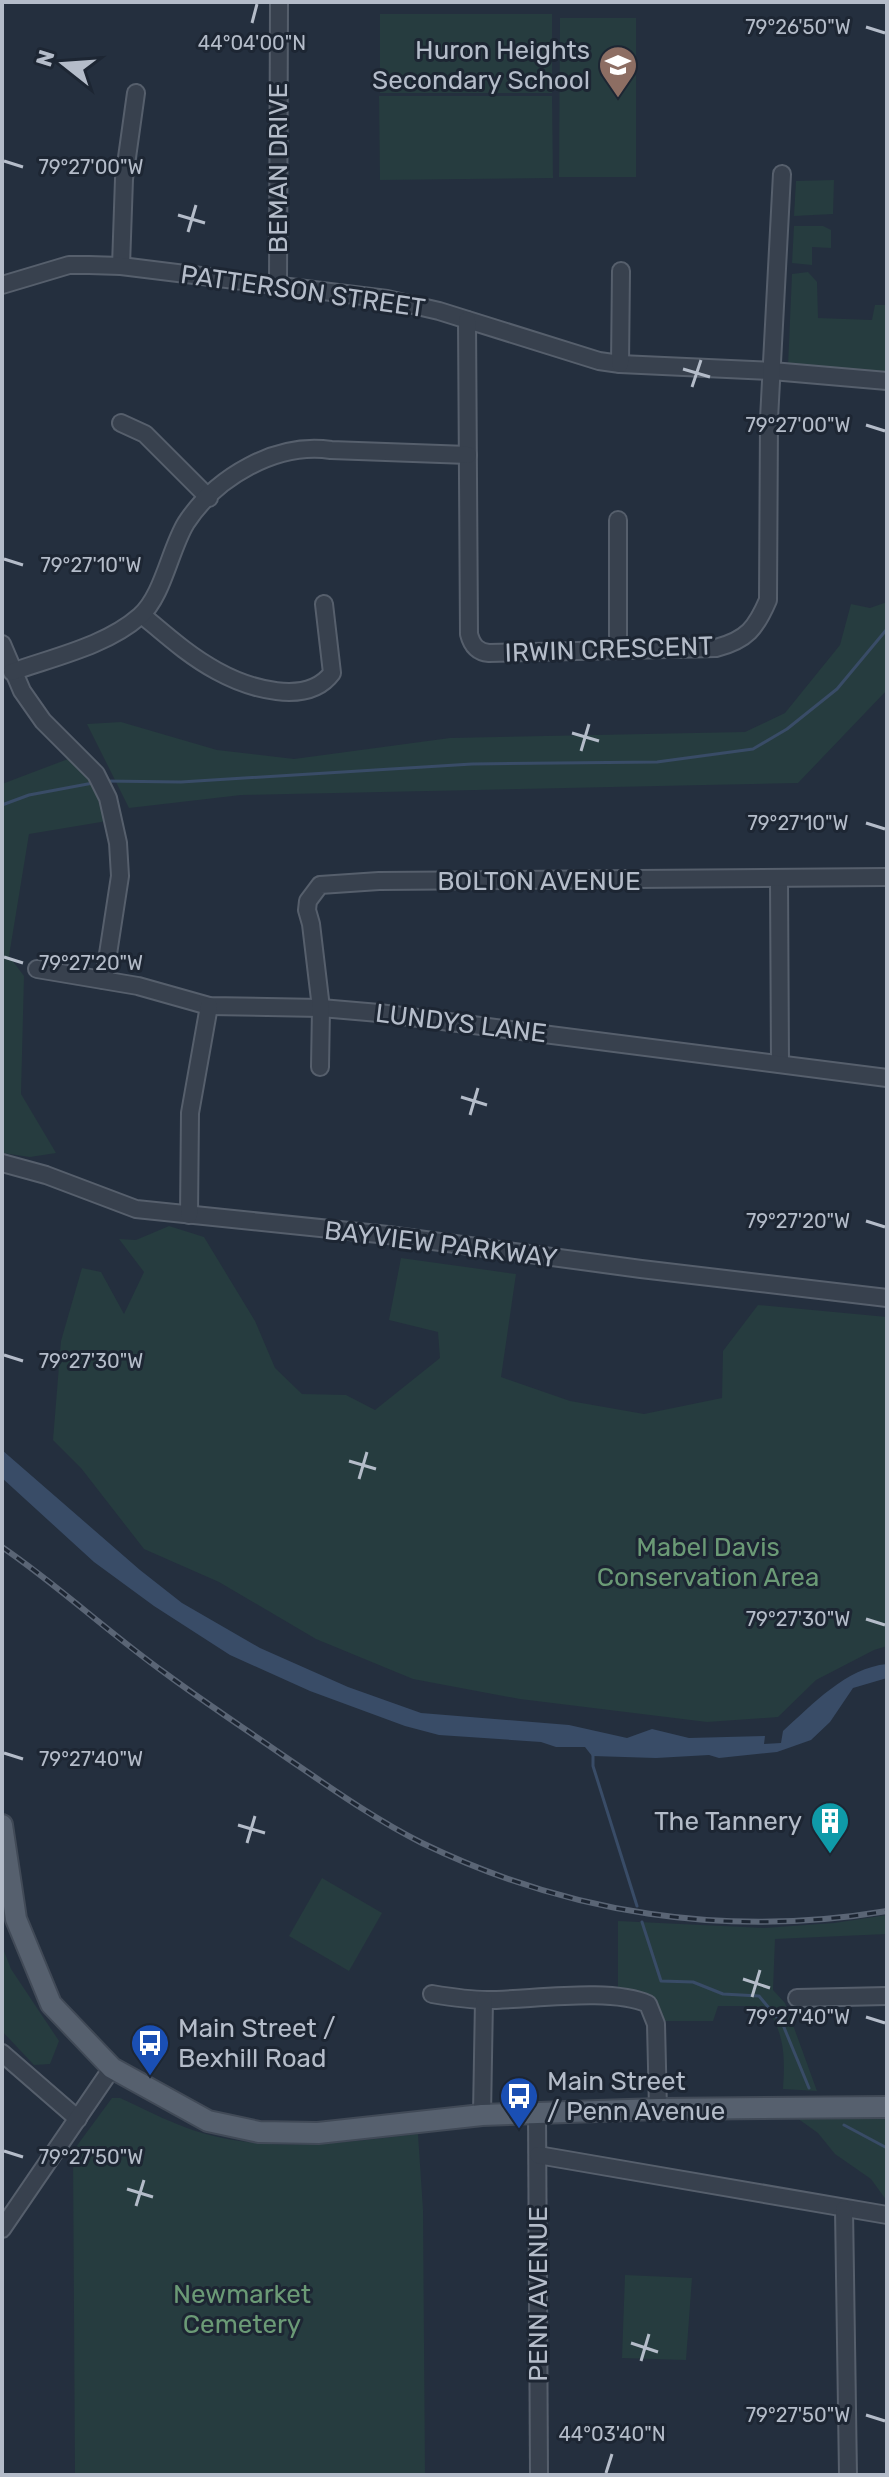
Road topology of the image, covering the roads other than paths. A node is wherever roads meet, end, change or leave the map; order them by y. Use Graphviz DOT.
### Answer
graph roads {
  1 [pos="279,2"];
  2 [pos="136,93"];
  3 [pos="782,174"];
  4 [pos="121,266"];
  5 [pos="621,271"];
  6 [pos="2,285"];
  7 [pos="278,287"];
  8 [pos="467,320"];
  9 [pos="620,364"];
  10 [pos="772,371"];
  11 [pos="887,381"];
  12 [pos="121,423"];
  13 [pos="468,455"];
  14 [pos="209,498"];
  15 [pos="618,520"];
  16 [pos="324,604"];
  17 [pos="142,615"];
  18 [pos="2,644"];
  19 [pos="618,650"];
  20 [pos="12,672"];
  21 [pos="887,877"];
  22 [pos="779,879"];
  23 [pos="37,969"];
  24 [pos="104,980"];
  25 [pos="209,1006"];
  26 [pos="321,1008"];
  27 [pos="780,1064"];
  28 [pos="320,1067"];
  29 [pos="887,1078"];
  30 [pos="2,1163"];
  31 [pos="189,1215"];
  32 [pos="887,1298"];
  33 [pos="2,1825"];
  34 [pos="432,1994"];
  35 [pos="887,1996"];
  36 [pos="797,1998"];
  37 [pos="484,2000"];
  38 [pos="2,2053"];
  39 [pos="112,2068"];
  40 [pos="887,2107"];
  41 [pos="658,2109"];
  42 [pos="537,2113"];
  43 [pos="482,2115"];
  44 [pos="78,2119"];
  45 [pos="538,2155"];
  46 [pos="844,2209"];
  47 [pos="887,2215"];
  48 [pos="2,2229"];
  49 [pos="539,2475"];
  50 [pos="848,2475"];
  1 -- 7 [label="street, BEMAN DRIVE"];
  2 -- 4 [label="street"];
  3 -- 10 [label="street, IRWIN CRESCENT"];
  4 -- 6 [label="street, PATTERSON STREET"];
  4 -- 7 [label="street, PATTERSON STREET"];
  5 -- 9 [label="street"];
  7 -- 8 [label="street, PATTERSON STREET"];
  8 -- 9 [label="street, PATTERSON STREET"];
  8 -- 13 [label="street, IRWIN CRESCENT"];
  9 -- 10 [label="street, PATTERSON STREET"];
  10 -- 11 [label="street, PATTERSON STREET"];
  10 -- 19 [label="street, IRWIN CRESCENT"];
  12 -- 14 [label="street"];
  13 -- 14 [label="street"];
  13 -- 19 [label="street, IRWIN CRESCENT"];
  14 -- 17 [label="street"];
  15 -- 19 [label="street"];
  16 -- 17 [label="street"];
  17 -- 20 [label="street"];
  18 -- 20 [label="street"];
  20 -- 24 [label="street"];
  21 -- 22 [label="street, BOLTON AVENUE"];
  22 -- 26 [label="street, BOLTON AVENUE"];
  22 -- 27 [label="street"];
  23 -- 24 [label="street, LUNDYS LANE"];
  24 -- 25 [label="street, LUNDYS LANE"];
  25 -- 26 [label="street, LUNDYS LANE"];
  25 -- 31 [label="street"];
  26 -- 27 [label="street, LUNDYS LANE"];
  26 -- 28 [label="street"];
  27 -- 29 [label="street, LUNDYS LANE"];
  30 -- 31 [label="street, BAYVIEW PARKWAY"];
  31 -- 32 [label="street, BAYVIEW PARKWAY"];
  33 -- 39 [label="main road"];
  34 -- 37 [label="street"];
  35 -- 36 [label="street"];
  37 -- 41 [label="street"];
  37 -- 43 [label="street"];
  38 -- 44 [label="street"];
  39 -- 43 [label="main road"];
  39 -- 44 [label="street"];
  40 -- 41 [label="main road"];
  41 -- 42 [label="main road"];
  42 -- 43 [label="main road"];
  42 -- 45 [label="street, PENN AVENUE"];
  44 -- 48 [label="street"];
  45 -- 46 [label="street"];
  45 -- 49 [label="street, PENN AVENUE"];
  46 -- 47 [label="street"];
  46 -- 50 [label="street"];
}
